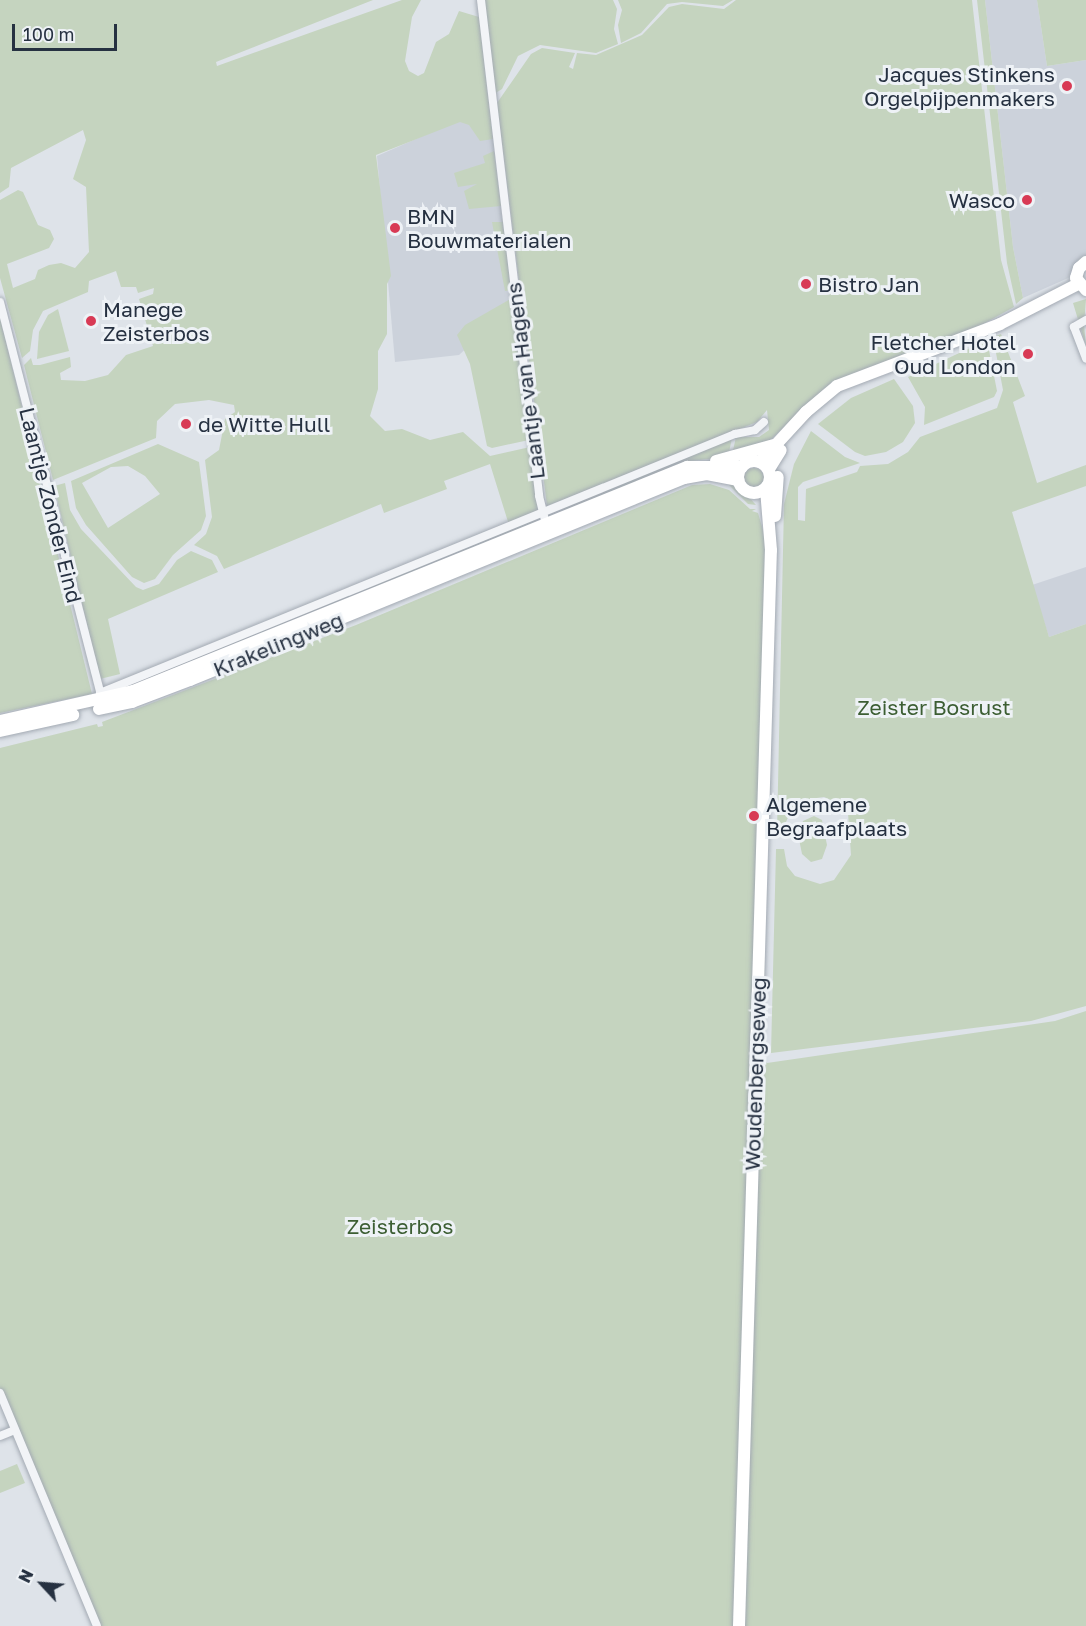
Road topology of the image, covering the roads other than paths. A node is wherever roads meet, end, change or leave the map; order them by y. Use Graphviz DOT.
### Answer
graph roads {
  1 [pos="480,0"];
  2 [pos="1086,262"];
  3 [pos="1082,287"];
  4 [pos="0,302"];
  5 [pos="1086,320"];
  6 [pos="1086,359"];
  7 [pos="764,422"];
  8 [pos="781,445"];
  9 [pos="706,465"];
  10 [pos="765,466"];
  11 [pos="741,467"];
  12 [pos="738,480"];
  13 [pos="766,489"];
  14 [pos="752,494"];
  15 [pos="767,522"];
  16 [pos="545,523"];
  17 [pos="771,543"];
  18 [pos="101,700"];
  19 [pos="0,721"];
  20 [pos="0,731"];
  21 [pos="0,1393"];
  22 [pos="15,1430"];
  23 [pos="0,1436"];
  24 [pos="97,1626"];
  25 [pos="740,1626"];
  1 -- 16 [label="street, Laantje van Hagens"];
  2 -- 3 [label="main road"];
  3 -- 8 [label="main road"];
  4 -- 18 [label="street, Laantje Zonder Eind"];
  5 -- 6 [label="street"];
  7 -- 16 [label="street, Krakelingweg"];
  8 -- 9 [label="main road"];
  8 -- 10 [label="main road"];
  8 -- 17 [label="main road"];
  9 -- 11 [label="main road, Krakelingweg"];
  9 -- 16 [label="main road, Krakelingweg"];
  10 -- 11 [label="main road"];
  10 -- 13 [label="main road"];
  11 -- 12 [label="main road"];
  12 -- 14 [label="main road"];
  12 -- 16 [label="main road, Krakelingweg"];
  13 -- 14 [label="main road"];
  13 -- 15 [label="main road, Woudenbergseweg"];
  14 -- 15 [label="main road, Woudenbergseweg"];
  15 -- 17 [label="main road, Woudenbergseweg"];
  16 -- 18 [label="main road, Krakelingweg"];
  17 -- 25 [label="main road, Woudenbergseweg"];
  18 -- 19 [label="main road, Krakelingweg"];
  18 -- 20 [label="main road, Krakelingweg"];
  21 -- 22 [label="street"];
  22 -- 23 [label="street"];
  22 -- 24 [label="street"];
}
